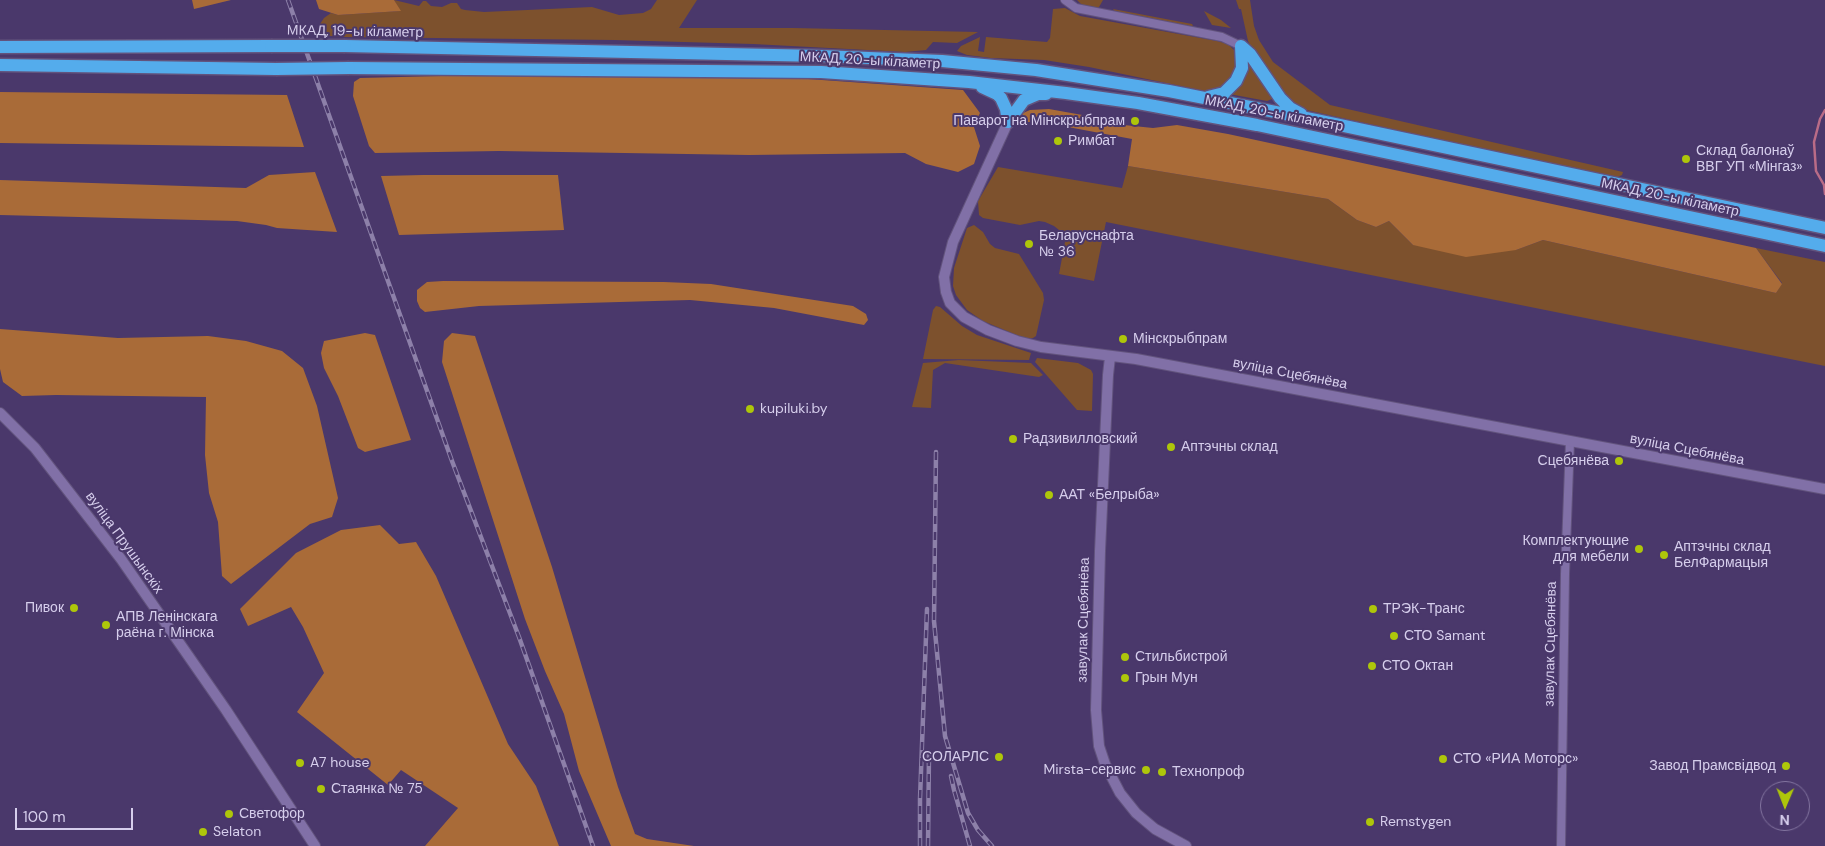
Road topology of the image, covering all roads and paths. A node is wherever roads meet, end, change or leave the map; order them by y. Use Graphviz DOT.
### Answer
graph roads {
  1 [pos="1065,0"];
  2 [pos="1241,46"];
  3 [pos="0,47"];
  4 [pos="709,53"];
  5 [pos="0,65"];
  6 [pos="969,82"];
  7 [pos="1066,93"];
  8 [pos="1199,98"];
  9 [pos="1316,120"];
  10 [pos="1008,122"];
  11 [pos="1825,228"];
  12 [pos="1825,246"];
  13 [pos="1110,357"];
  14 [pos="0,413"];
  15 [pos="1570,441"];
  16 [pos="1825,489"];
  17 [pos="315,846"];
  18 [pos="1186,846"];
  19 [pos="1562,846"];
  1 -- 2 [label="street"];
  2 -- 8 [label="highway"];
  2 -- 9 [label="highway"];
  3 -- 4 [label="highway, МКАД, 19-ы кіламетр, bridge"];
  4 -- 8 [label="highway, МКАД, 20-ы кіламетр"];
  5 -- 6 [label="highway, МКАД, 20-ы кіламетр, bridge"];
  6 -- 7 [label="highway, МКАД, 20-ы кіламетр"];
  6 -- 10 [label="highway"];
  7 -- 10 [label="highway"];
  7 -- 12 [label="highway, МКАД, 20-ы кіламетр"];
  8 -- 9 [label="highway, МКАД, 20-ы кіламетр"];
  9 -- 11 [label="highway, МКАД, 20-ы кіламетр"];
  10 -- 13 [label="street, вуліца Сцебянёва"];
  13 -- 15 [label="street, вуліца Сцебянёва"];
  13 -- 18 [label="street, завулак Сцебянёва"];
  14 -- 17 [label="street, вуліца Прушынскіх"];
  15 -- 16 [label="street, вуліца Сцебянёва"];
  15 -- 19 [label="street, завулак Сцебянёва"];
}
